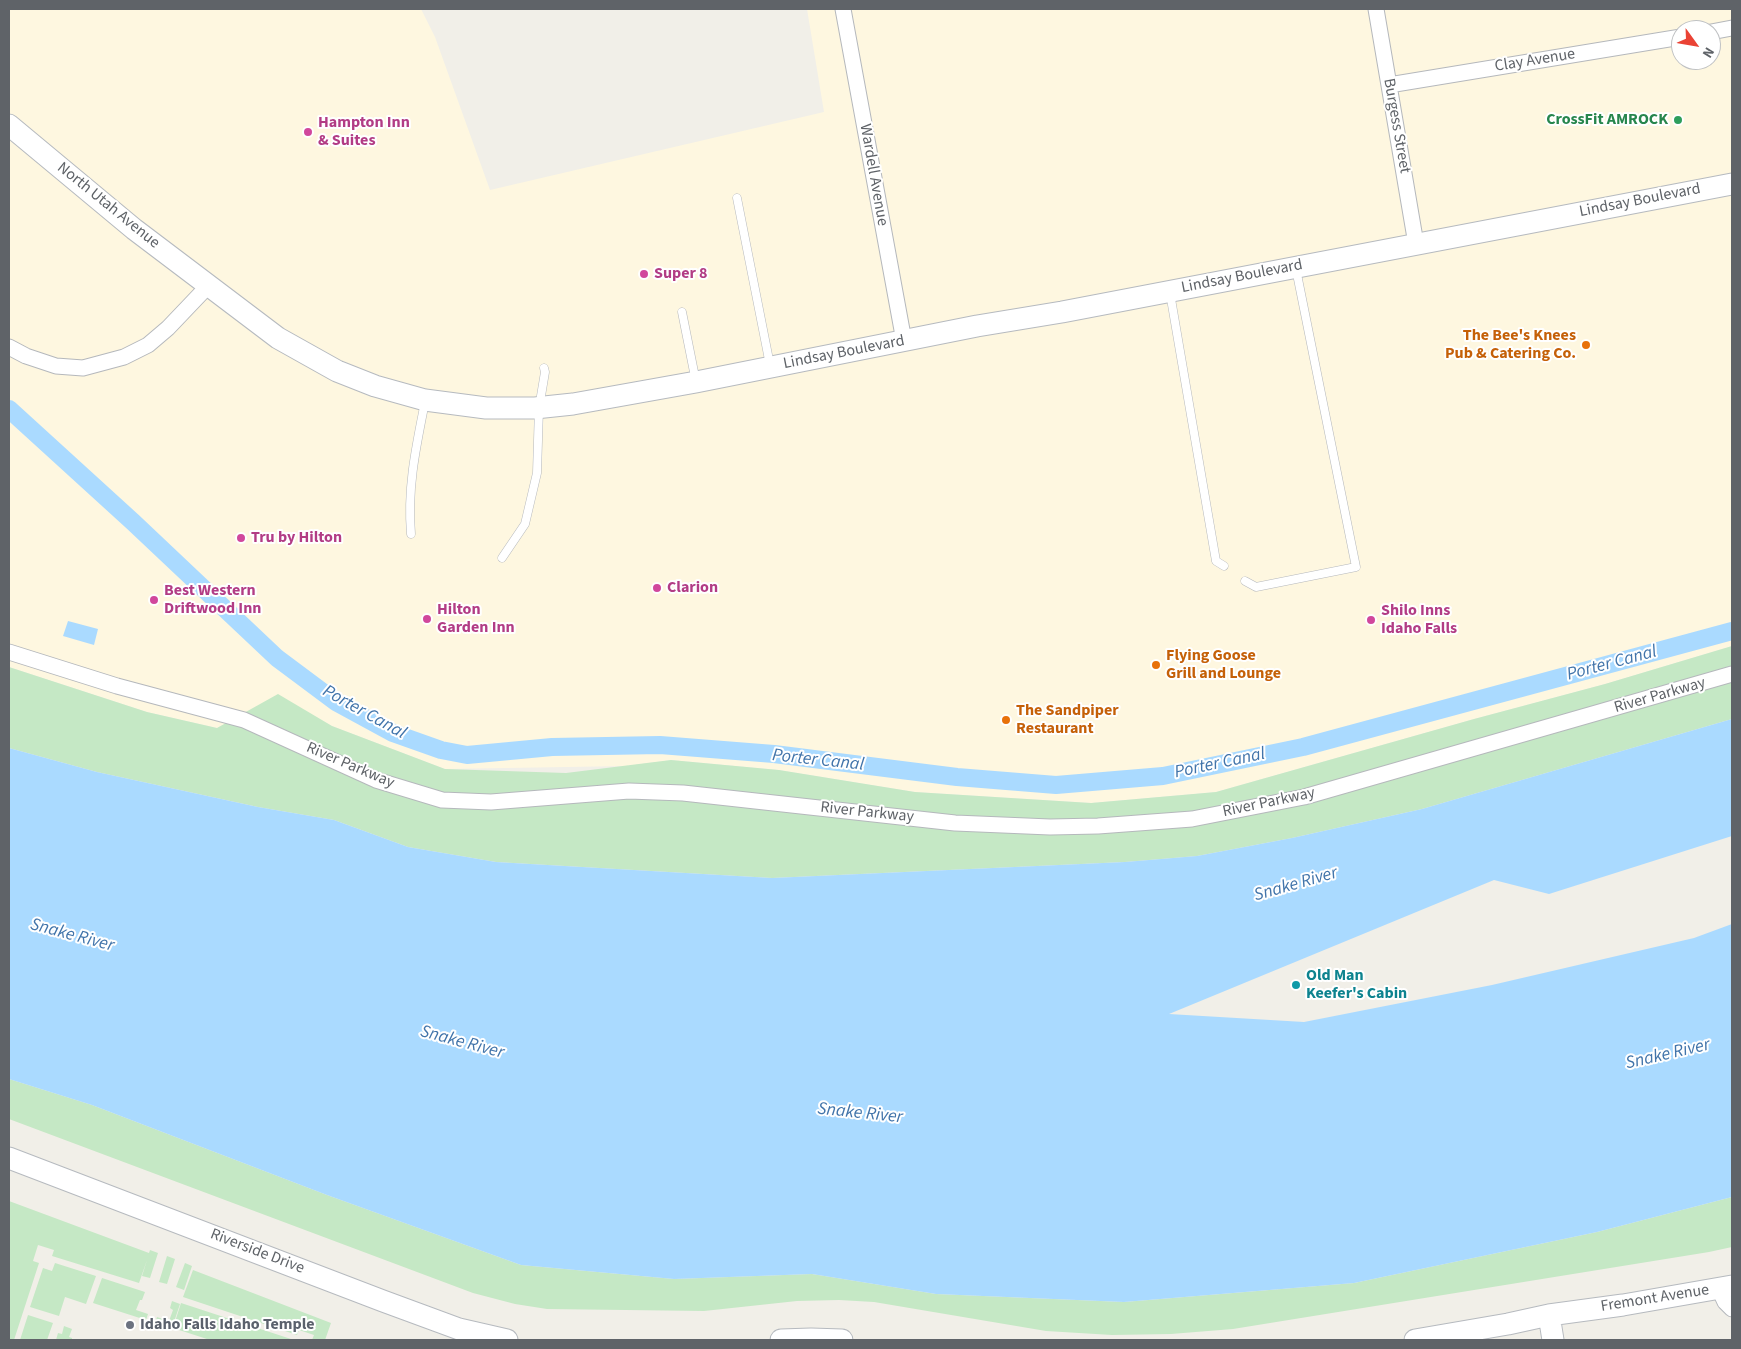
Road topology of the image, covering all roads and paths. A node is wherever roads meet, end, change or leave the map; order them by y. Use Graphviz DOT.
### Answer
graph roads {
  1 [pos="843,9"];
  2 [pos="1376,9"];
  3 [pos="1671,39"];
  4 [pos="1389,85"];
  5 [pos="9,125"];
  6 [pos="1732,184"];
  7 [pos="737,198"];
  8 [pos="1416,244"];
  9 [pos="1296,266"];
  10 [pos="208,286"];
  11 [pos="1170,291"];
  12 [pos="682,312"];
  13 [pos="904,341"];
  14 [pos="9,347"];
  15 [pos="770,367"];
  16 [pos="544,368"];
  17 [pos="696,382"];
  18 [pos="425,400"];
  19 [pos="539,408"];
  20 [pos="412,534"];
  21 [pos="502,558"];
  22 [pos="1224,566"];
  23 [pos="1245,581"];
  24 [pos="9,652"];
  25 [pos="1732,674"];
  26 [pos="9,1158"];
  27 [pos="1726,1288"];
  28 [pos="1732,1308"];
  29 [pos="1548,1315"];
  30 [pos="507,1340"];
  31 [pos="781,1340"];
  32 [pos="842,1340"];
  33 [pos="1415,1340"];
  34 [pos="1553,1340"];
  1 -- 13 [label="street, Wardell Avenue"];
  2 -- 4 [label="street, Burgess Street"];
  3 -- 4 [label="street, Clay Avenue"];
  4 -- 8 [label="street, Burgess Street"];
  5 -- 10 [label="street, North Utah Avenue"];
  6 -- 8 [label="street, Lindsay Boulevard"];
  7 -- 15 [label="lane"];
  8 -- 9 [label="street, Lindsay Boulevard"];
  9 -- 11 [label="street, Lindsay Boulevard"];
  9 -- 23 [label="lane"];
  10 -- 14 [label="street"];
  10 -- 18 [label="street, Lindsay Boulevard"];
  11 -- 13 [label="street, Lindsay Boulevard"];
  11 -- 22 [label="lane"];
  12 -- 17 [label="lane"];
  13 -- 15 [label="street, Lindsay Boulevard"];
  15 -- 17 [label="street, Lindsay Boulevard"];
  16 -- 19 [label="lane"];
  17 -- 19 [label="street, Lindsay Boulevard"];
  18 -- 19 [label="street, Lindsay Boulevard"];
  18 -- 20 [label="lane"];
  19 -- 21 [label="lane"];
  24 -- 25 [label="street, River Parkway"];
  26 -- 30 [label="street, Riverside Drive"];
  27 -- 28 [label="street"];
  27 -- 29 [label="street, Fremont Avenue"];
  29 -- 33 [label="street"];
  29 -- 34 [label="street"];
  31 -- 32 [label="street"];
}
